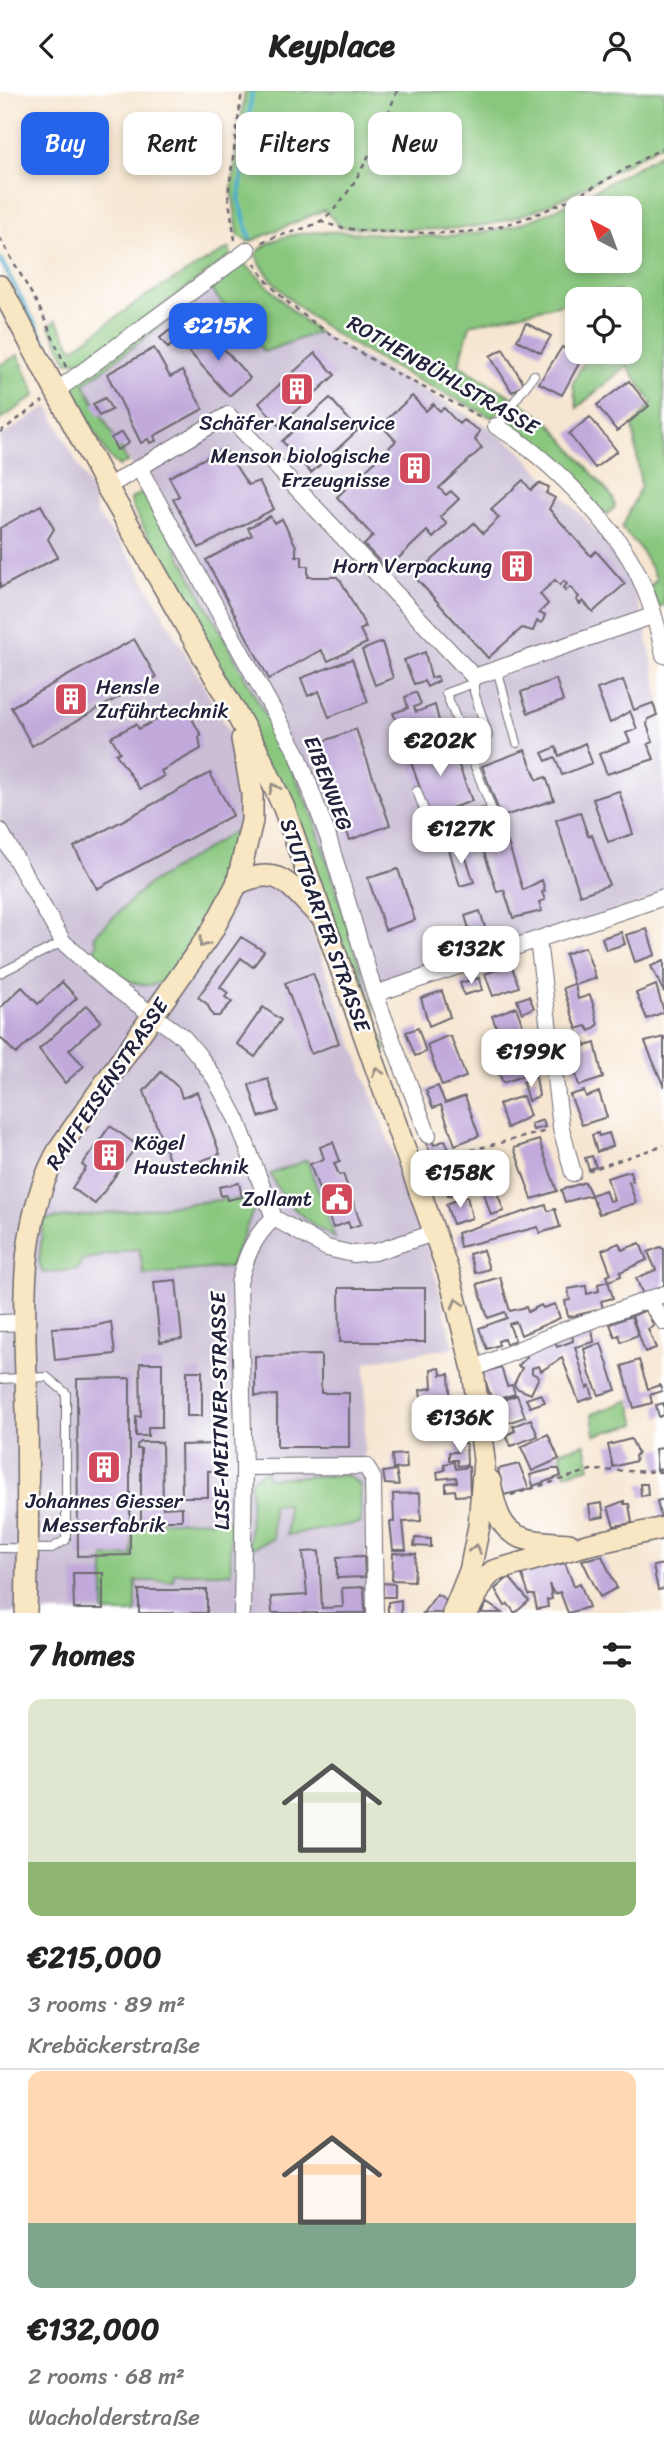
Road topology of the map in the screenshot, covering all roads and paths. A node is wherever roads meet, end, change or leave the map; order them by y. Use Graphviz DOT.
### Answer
graph roads {
  1 [pos="242,91"];
  2 [pos="397,91"];
  3 [pos="664,147"];
  4 [pos="320,221"];
  5 [pos="0,238"];
  6 [pos="244,252"];
  7 [pos="0,286"];
  8 [pos="534,375"];
  9 [pos="75,377"];
  10 [pos="55,392"];
  11 [pos="500,420"];
  12 [pos="0,432"];
  13 [pos="139,468"];
  14 [pos="107,487"];
  15 [pos="652,616"];
  16 [pos="664,655"];
  17 [pos="497,669"];
  18 [pos="474,680"];
  19 [pos="230,703"];
  20 [pos="488,734"];
  21 [pos="517,743"];
  22 [pos="417,791"];
  23 [pos="0,831"];
  24 [pos="237,884"];
  25 [pos="664,897"];
  26 [pos="324,921"];
  27 [pos="538,940"];
  28 [pos="63,942"];
  29 [pos="0,973"];
  30 [pos="374,994"];
  31 [pos="154,1015"];
  32 [pos="561,1128"];
  33 [pos="428,1135"];
  34 [pos="664,1145"];
  35 [pos="573,1173"];
  36 [pos="274,1218"];
  37 [pos="434,1233"];
  38 [pos="656,1297"];
  39 [pos="27,1322"];
  40 [pos="664,1322"];
  41 [pos="0,1323"];
  42 [pos="472,1369"];
  43 [pos="27,1378"];
  44 [pos="0,1379"];
  45 [pos="484,1460"];
  46 [pos="244,1467"];
  47 [pos="664,1472"];
  48 [pos="501,1498"];
  49 [pos="664,1528"];
  50 [pos="586,1545"];
  51 [pos="0,1548"];
  52 [pos="28,1551"];
  53 [pos="26,1613"];
  54 [pos="242,1613"];
  55 [pos="375,1613"];
  56 [pos="453,1613"];
  57 [pos="467,1613"];
  1 -- 6 [label="path, ROTHENBÜHLSTRASSE"];
  2 -- 4 [label="path"];
  3 -- 4 [label="path"];
  4 -- 6 [label="path"];
  5 -- 9 [label="path"];
  6 -- 9 [label="street"];
  6 -- 11 [label="path, ROTHENBÜHLSTRASSE"];
  7 -- 10 [label="main road, STUTTGARTER STRASSE"];
  8 -- 11 [label="lane"];
  9 -- 10 [label="street"];
  10 -- 12 [label="path"];
  10 -- 14 [label="main road, STUTTGARTER STRASSE"];
  11 -- 15 [label="street, ROTHENBÜHLSTRASSE"];
  13 -- 14 [label="street"];
  13 -- 18 [label="street"];
  13 -- 30 [label="street, EIBENWEG"];
  14 -- 19 [label="main road, STUTTGARTER STRASSE"];
  15 -- 16 [label="street, ROTHENBÜHLSTRASSE"];
  15 -- 17 [label="street"];
  17 -- 18 [label="street"];
  17 -- 21 [label="lane"];
  18 -- 20 [label="lane"];
  18 -- 22 [label="lane"];
  19 -- 24 [label="main road, RAIFFEISENSTRASSE"];
  26 -- 19 [label="main road, STUTTGARTER STRASSE, one-way"];
  23 -- 28 [label="street"];
  24 -- 26 [label="main road"];
  24 -- 31 [label="main road, RAIFFEISENSTRASSE, one-way"];
  25 -- 27 [label="street"];
  37 -- 26 [label="main road, STUTTGARTER STRASSE, one-way"];
  27 -- 30 [label="street"];
  27 -- 32 [label="street"];
  28 -- 29 [label="lane"];
  28 -- 31 [label="street"];
  30 -- 33 [label="street, EIBENWEG"];
  31 -- 36 [label="street"];
  31 -- 39 [label="main road, RAIFFEISENSTRASSE"];
  32 -- 33 [label="path"];
  32 -- 35 [label="street"];
  34 -- 35 [label="path"];
  36 -- 37 [label="street"];
  36 -- 46 [label="street, LISE-MEITNER-STRASSE"];
  42 -- 37 [label="main road, STUTTGARTER STRASSE, one-way"];
  38 -- 40 [label="street"];
  38 -- 42 [label="street"];
  39 -- 41 [label="street"];
  39 -- 43 [label="main road, RAIFFEISENSTRASSE"];
  42 -- 45 [label="main road, STUTTGARTER STRASSE"];
  43 -- 44 [label="lane"];
  43 -- 52 [label="main road, RAIFFEISENSTRASSE"];
  43 -- 52 [label="lane"];
  45 -- 50 [label="main road"];
  56 -- 45 [label="main road, STUTTGARTER STRASSE, one-way"];
  46 -- 54 [label="street, LISE-MEITNER-STRASSE"];
  46 -- 55 [label="street"];
  47 -- 48 [label="path"];
  49 -- 50 [label="main road"];
  50 -- 57 [label="main road"];
  51 -- 52 [label="lane"];
  52 -- 53 [label="main road, RAIFFEISENSTRASSE"];
}
